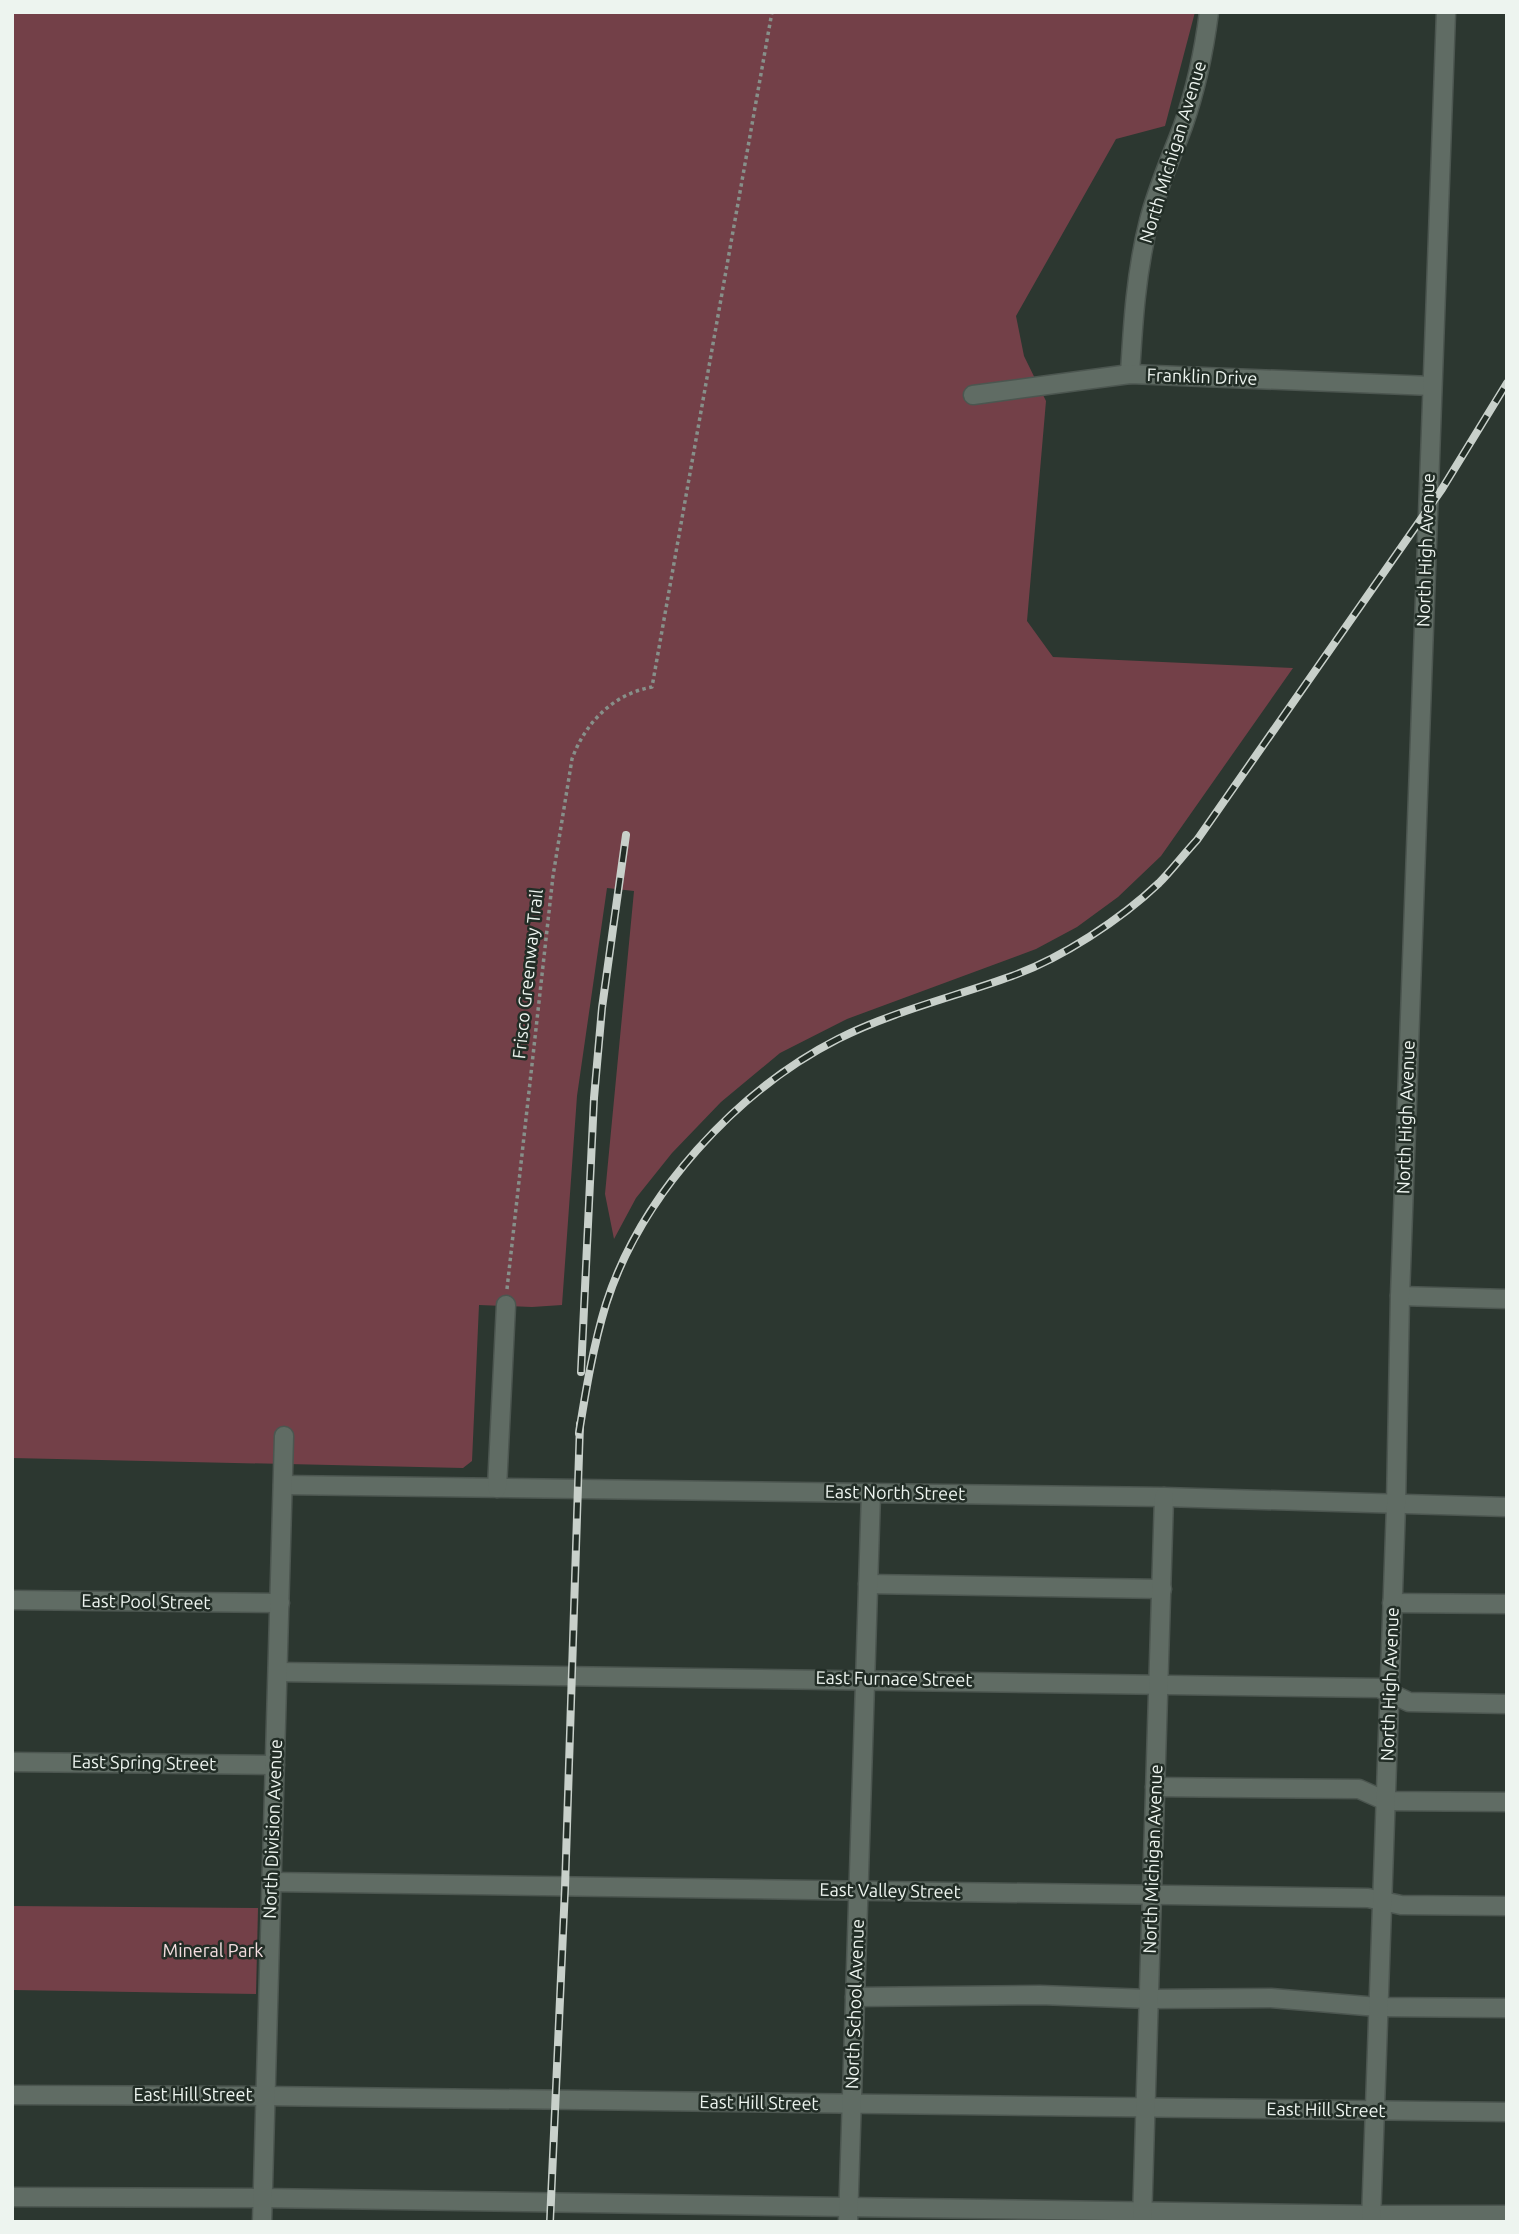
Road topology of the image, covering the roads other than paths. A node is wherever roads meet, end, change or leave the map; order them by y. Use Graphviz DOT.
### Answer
graph roads {
  1 [pos="1209,12"];
  2 [pos="1446,12"];
  3 [pos="1130,374"];
  4 [pos="1432,386"];
  5 [pos="973,395"];
  6 [pos="1400,1296"];
  7 [pos="1507,1299"];
  8 [pos="506,1306"];
  9 [pos="284,1436"];
  10 [pos="283,1485"];
  11 [pos="497,1488"];
  12 [pos="871,1493"];
  13 [pos="1164,1497"];
  14 [pos="1396,1505"];
  15 [pos="1507,1507"];
  16 [pos="868,1584"];
  17 [pos="1162,1589"];
  18 [pos="12,1600"];
  19 [pos="279,1603"];
  20 [pos="1392,1603"];
  21 [pos="1507,1604"];
  22 [pos="278,1672"];
  23 [pos="866,1679"];
  24 [pos="1158,1684"];
  25 [pos="1389,1694"];
  26 [pos="1507,1704"];
  27 [pos="12,1762"];
  28 [pos="275,1765"];
  29 [pos="1155,1787"];
  30 [pos="1385,1801"];
  31 [pos="1507,1802"];
  32 [pos="272,1882"];
  33 [pos="859,1890"];
  34 [pos="1152,1894"];
  35 [pos="1382,1901"];
  36 [pos="1507,1906"];
  37 [pos="855,1997"];
  38 [pos="1149,1999"];
  39 [pos="1378,2007"];
  40 [pos="1507,2008"];
  41 [pos="12,2095"];
  42 [pos="266,2096"];
  43 [pos="852,2104"];
  44 [pos="1145,2108"];
  45 [pos="1375,2111"];
  46 [pos="1507,2112"];
  47 [pos="12,2197"];
  48 [pos="263,2198"];
  49 [pos="848,2215"];
  50 [pos="1507,2215"];
  51 [pos="1142,2217"];
  52 [pos="1371,2218"];
  53 [pos="262,2222"];
  1 -- 3 [label="street, North Michigan Avenue"];
  2 -- 4 [label="street, North High Avenue"];
  3 -- 4 [label="street, Franklin Drive"];
  3 -- 5 [label="street, Franklin Drive"];
  4 -- 6 [label="street, North High Avenue"];
  6 -- 7 [label="street"];
  6 -- 14 [label="street, North High Avenue"];
  8 -- 11 [label="street"];
  9 -- 10 [label="street, North Division Avenue"];
  10 -- 11 [label="street, East North Street"];
  10 -- 19 [label="street, North Division Avenue"];
  11 -- 12 [label="street, East North Street"];
  12 -- 13 [label="street, East North Street"];
  12 -- 16 [label="street, North School Avenue"];
  13 -- 14 [label="street, East North Street"];
  13 -- 17 [label="street, North Michigan Avenue"];
  14 -- 15 [label="street, East North Street"];
  14 -- 20 [label="street, North High Avenue"];
  16 -- 17 [label="street"];
  16 -- 23 [label="street, North School Avenue"];
  17 -- 24 [label="street, North Michigan Avenue"];
  18 -- 19 [label="street, East Pool Street"];
  19 -- 22 [label="street, North Division Avenue"];
  20 -- 21 [label="street"];
  20 -- 25 [label="street, North High Avenue"];
  22 -- 23 [label="street, East Furnace Street"];
  22 -- 28 [label="street, North Division Avenue"];
  23 -- 24 [label="street, East Furnace Street"];
  23 -- 33 [label="street, North School Avenue"];
  24 -- 25 [label="street, East Furnace Street"];
  24 -- 29 [label="street, North Michigan Avenue"];
  25 -- 26 [label="street, East Furnace Street"];
  25 -- 30 [label="street, North High Avenue"];
  27 -- 28 [label="street, East Spring Street"];
  28 -- 32 [label="street, North Division Avenue"];
  29 -- 30 [label="street"];
  29 -- 34 [label="street, North Michigan Avenue"];
  30 -- 31 [label="street"];
  30 -- 35 [label="street, North High Avenue"];
  32 -- 33 [label="street, East Valley Street"];
  32 -- 42 [label="street, North Division Avenue"];
  33 -- 34 [label="street, East Valley Street"];
  33 -- 37 [label="street, North School Avenue"];
  34 -- 35 [label="street, East Valley Street"];
  34 -- 38 [label="street, North Michigan Avenue"];
  35 -- 36 [label="street, East Valley Street"];
  35 -- 39 [label="street, North High Avenue"];
  37 -- 38 [label="street"];
  37 -- 43 [label="street, North School Avenue"];
  38 -- 39 [label="street"];
  38 -- 44 [label="street, North Michigan Avenue"];
  39 -- 40 [label="street"];
  39 -- 45 [label="street, North High Avenue"];
  41 -- 42 [label="street, East Hill Street"];
  42 -- 43 [label="street, East Hill Street"];
  42 -- 48 [label="street, North Division Avenue"];
  43 -- 44 [label="street, East Hill Street"];
  43 -- 49 [label="street, North School Avenue"];
  44 -- 45 [label="street, East Hill Street"];
  44 -- 51 [label="street, North Michigan Avenue"];
  45 -- 46 [label="street, East Hill Street"];
  45 -- 52 [label="street, North High Avenue"];
  47 -- 48 [label="street"];
  48 -- 49 [label="street"];
  48 -- 53 [label="street, North Division Avenue"];
  49 -- 51 [label="street"];
  50 -- 52 [label="street"];
  51 -- 52 [label="street"];
}
